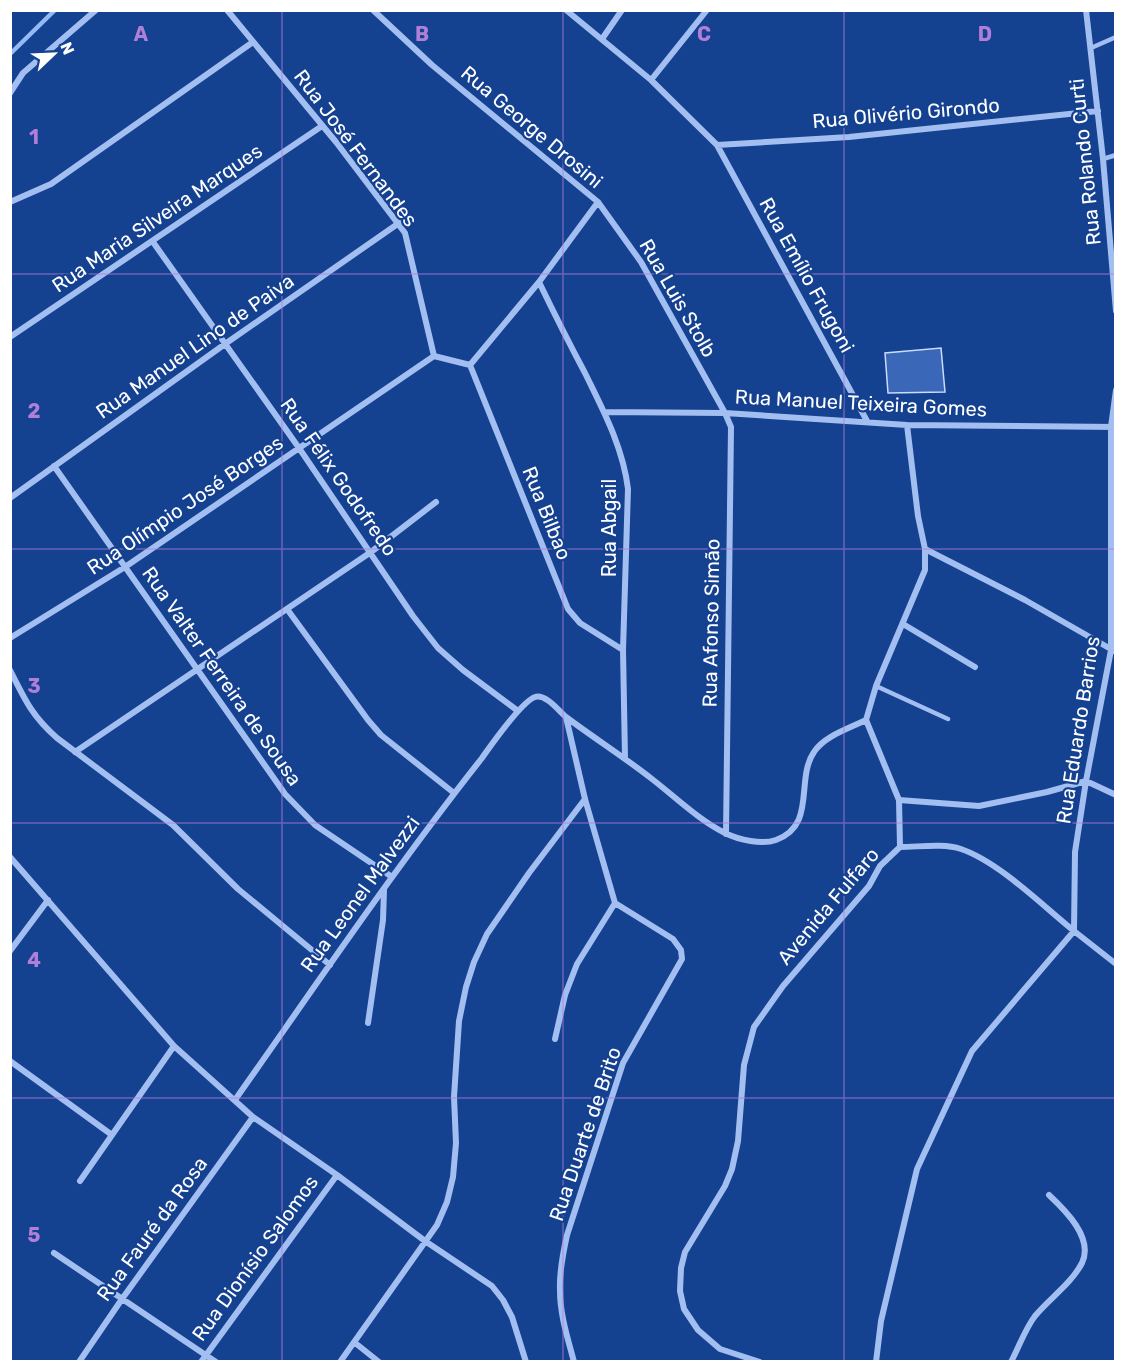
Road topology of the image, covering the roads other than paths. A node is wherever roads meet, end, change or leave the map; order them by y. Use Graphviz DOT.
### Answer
graph roads {
  1 [pos="96,10"];
  2 [pos="227,10"];
  3 [pos="373,10"];
  4 [pos="566,10"];
  5 [pos="622,10"];
  6 [pos="707,10"];
  7 [pos="1086,10"];
  8 [pos="1116,37"];
  9 [pos="602,39"];
  10 [pos="253,42"];
  11 [pos="1091,48"];
  12 [pos="651,80"];
  13 [pos="10,93"];
  14 [pos="1098,111"];
  15 [pos="322,126"];
  16 [pos="717,145"];
  17 [pos="1116,155"];
  18 [pos="1103,159"];
  19 [pos="10,202"];
  20 [pos="598,202"];
  21 [pos="399,223"];
  22 [pos="153,242"];
  23 [pos="539,282"];
  24 [pos="1116,310"];
  25 [pos="10,337"];
  26 [pos="225,344"];
  27 [pos="434,356"];
  28 [pos="470,365"];
  29 [pos="1116,390"];
  30 [pos="604,412"];
  31 [pos="725,413"];
  32 [pos="867,421"];
  33 [pos="907,425"];
  34 [pos="1113,427"];
  35 [pos="299,448"];
  36 [pos="54,466"];
  37 [pos="10,498"];
  38 [pos="436,502"];
  39 [pos="925,549"];
  40 [pos="371,552"];
  41 [pos="125,567"];
  42 [pos="287,609"];
  43 [pos="903,624"];
  44 [pos="10,638"];
  45 [pos="623,650"];
  46 [pos="1113,651"];
  47 [pos="198,668"];
  48 [pos="975,668"];
  49 [pos="10,670"];
  50 [pos="876,686"];
  51 [pos="518,711"];
  52 [pos="566,717"];
  53 [pos="948,718"];
  54 [pos="866,720"];
  55 [pos="75,752"];
  56 [pos="625,758"];
  57 [pos="1086,781"];
  58 [pos="454,793"];
  59 [pos="1116,795"];
  60 [pos="585,799"];
  61 [pos="899,800"];
  62 [pos="726,834"];
  63 [pos="900,847"];
  64 [pos="10,857"];
  65 [pos="392,877"];
  66 [pos="384,889"];
  67 [pos="48,900"];
  68 [pos="615,903"];
  69 [pos="1074,931"];
  70 [pos="10,951"];
  71 [pos="330,964"];
  72 [pos="1116,964"];
  73 [pos="368,1023"];
  74 [pos="555,1039"];
  75 [pos="174,1046"];
  76 [pos="10,1060"];
  77 [pos="235,1100"];
  78 [pos="253,1117"];
  79 [pos="112,1135"];
  80 [pos="337,1175"];
  81 [pos="80,1181"];
  82 [pos="1049,1196"];
  83 [pos="425,1241"];
  84 [pos="54,1253"];
  85 [pos="122,1299"];
  86 [pos="354,1342"];
  87 [pos="206,1354"];
  88 [pos="79,1362"];
  89 [pos="201,1362"];
  90 [pos="216,1362"];
  91 [pos="340,1362"];
  92 [pos="378,1362"];
  93 [pos="526,1362"];
  94 [pos="574,1362"];
  95 [pos="760,1362"];
  96 [pos="876,1362"];
  97 [pos="1011,1362"];
  1 -- 13 [label="street"];
  2 -- 10 [label="street, Rua José Fernandes"];
  3 -- 20 [label="street, Rua George Drosini"];
  4 -- 9 [label="street, Rua Emílio Frugoni"];
  5 -- 9 [label="street"];
  6 -- 12 [label="street"];
  7 -- 11 [label="street, Rua Rolando Curti"];
  8 -- 11 [label="lane"];
  9 -- 12 [label="street, Rua Emílio Frugoni"];
  10 -- 15 [label="street, Rua José Fernandes"];
  10 -- 19 [label="street"];
  11 -- 14 [label="street, Rua Rolando Curti"];
  12 -- 16 [label="street, Rua Emílio Frugoni"];
  14 -- 16 [label="street, Rua Olivério Girondo"];
  14 -- 18 [label="street, Rua Rolando Curti"];
  15 -- 21 [label="street, Rua José Fernandes"];
  15 -- 22 [label="street, Rua Maria Silveira Marques"];
  16 -- 32 [label="street, Rua Emílio Frugoni"];
  17 -- 18 [label="lane"];
  18 -- 24 [label="street, Rua Rolando Curti"];
  20 -- 23 [label="street, Rua George Drosini"];
  20 -- 31 [label="street, Rua Luis Stolb"];
  21 -- 26 [label="street, Rua Manuel Lino de Paiva"];
  21 -- 27 [label="street, Rua José Fernandes"];
  22 -- 25 [label="street, Rua Maria Silveira Marques"];
  22 -- 26 [label="street, Rua Félix Godofredo"];
  23 -- 28 [label="street, Rua George Drosini"];
  23 -- 30 [label="street, Rua Abgail"];
  26 -- 35 [label="street, Rua Félix Godofredo"];
  26 -- 36 [label="street, Rua Manuel Lino de Paiva"];
  27 -- 28 [label="street"];
  27 -- 35 [label="street, Rua Olímpio José Borges"];
  28 -- 45 [label="street, Rua Bilbao"];
  29 -- 34 [label="street"];
  30 -- 31 [label="street, Rua Manuel Teixeira Gomes"];
  30 -- 45 [label="street, Rua Abgail"];
  31 -- 32 [label="street, Rua Manuel Teixeira Gomes"];
  31 -- 62 [label="street, Rua Afonso Simão"];
  32 -- 33 [label="street, Rua Manuel Teixeira Gomes"];
  33 -- 34 [label="street, Rua Manuel Teixeira Gomes"];
  33 -- 39 [label="street"];
  34 -- 46 [label="street, Rua Eduardo Barrios"];
  35 -- 40 [label="street, Rua Félix Godofredo"];
  35 -- 41 [label="street, Rua Olímpio José Borges"];
  36 -- 37 [label="street, Rua Manuel Lino de Paiva"];
  36 -- 41 [label="street, Rua Valter Ferreira de Sousa"];
  38 -- 40 [label="street"];
  39 -- 43 [label="street"];
  39 -- 46 [label="street"];
  40 -- 42 [label="street"];
  40 -- 51 [label="street, Rua Félix Godofredo"];
  41 -- 44 [label="street, Rua Olímpio José Borges"];
  41 -- 47 [label="street, Rua Valter Ferreira de Sousa"];
  42 -- 47 [label="street"];
  42 -- 58 [label="street"];
  43 -- 48 [label="street"];
  43 -- 50 [label="street"];
  45 -- 56 [label="street, Rua Abgail"];
  46 -- 57 [label="street, Rua Eduardo Barrios"];
  47 -- 55 [label="street"];
  47 -- 65 [label="street, Rua Valter Ferreira de Sousa"];
  49 -- 55 [label="street"];
  50 -- 53 [label="lane"];
  50 -- 54 [label="street"];
  51 -- 52 [label="street"];
  51 -- 58 [label="street, Rua Leonel Malvezzi"];
  52 -- 56 [label="street"];
  52 -- 60 [label="street"];
  54 -- 61 [label="street, Avenida Fulfaro"];
  54 -- 62 [label="street"];
  55 -- 71 [label="street"];
  56 -- 62 [label="street"];
  57 -- 59 [label="street"];
  57 -- 61 [label="street"];
  57 -- 69 [label="street, Rua Eduardo Barrios"];
  58 -- 65 [label="street, Rua Leonel Malvezzi"];
  60 -- 68 [label="street"];
  60 -- 83 [label="street"];
  61 -- 63 [label="street, Avenida Fulfaro"];
  63 -- 69 [label="street"];
  63 -- 95 [label="street, Avenida Fulfaro"];
  64 -- 67 [label="street"];
  65 -- 66 [label="street, Rua Leonel Malvezzi"];
  66 -- 71 [label="street, Rua Leonel Malvezzi"];
  66 -- 73 [label="street"];
  67 -- 70 [label="street"];
  67 -- 75 [label="street"];
  68 -- 74 [label="street"];
  68 -- 94 [label="street, Rua Duarte de Brito"];
  69 -- 72 [label="street"];
  69 -- 96 [label="street"];
  71 -- 77 [label="street, Rua Leonel Malvezzi"];
  75 -- 77 [label="street"];
  75 -- 79 [label="street"];
  76 -- 79 [label="street"];
  77 -- 78 [label="street"];
  78 -- 80 [label="street"];
  78 -- 85 [label="street, Rua Fauré da Rosa"];
  79 -- 81 [label="street"];
  80 -- 83 [label="street"];
  80 -- 87 [label="street, Rua Dionísio Salomos"];
  82 -- 97 [label="street"];
  83 -- 86 [label="street"];
  83 -- 93 [label="street"];
  84 -- 85 [label="street"];
  85 -- 87 [label="street"];
  85 -- 88 [label="street, Rua Fauré da Rosa"];
  86 -- 91 [label="street"];
  86 -- 92 [label="street"];
  87 -- 89 [label="street, Rua Dionísio Salomos"];
  87 -- 90 [label="street"];
}
